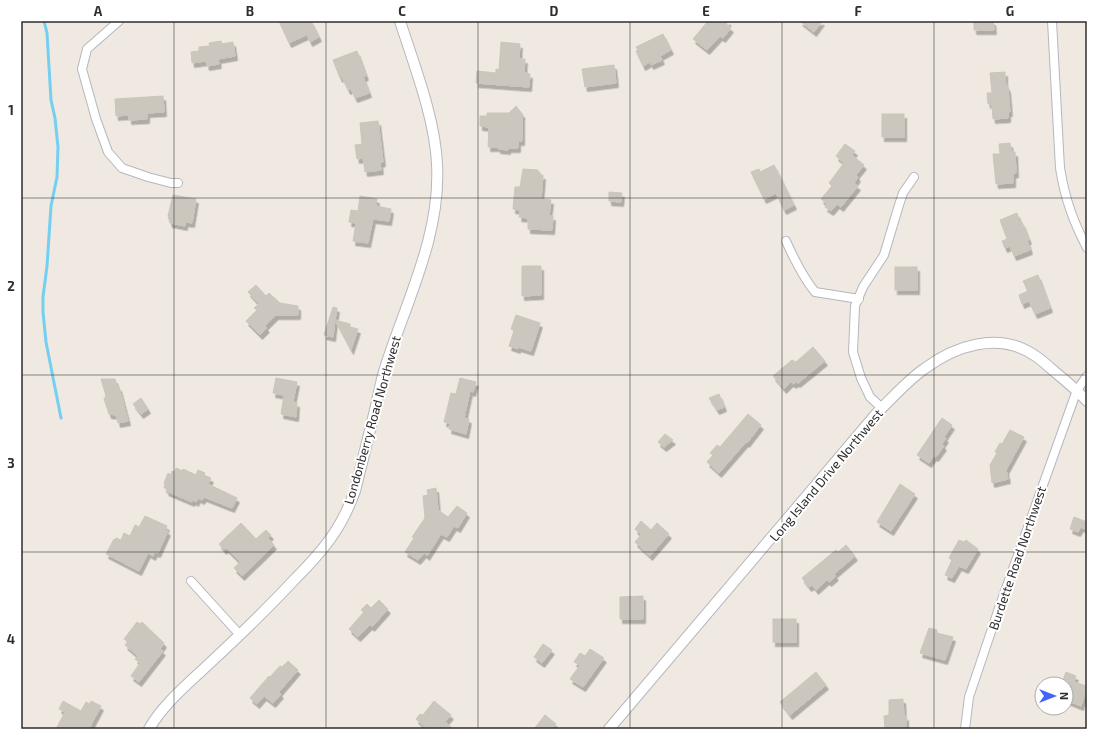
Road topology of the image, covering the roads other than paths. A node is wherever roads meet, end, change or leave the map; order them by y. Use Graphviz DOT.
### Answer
graph roads {
  1 [pos="118,21"];
  2 [pos="400,21"];
  3 [pos="1052,21"];
  4 [pos="914,177"];
  5 [pos="178,184"];
  6 [pos="786,241"];
  7 [pos="1087,248"];
  8 [pos="858,299"];
  9 [pos="1087,376"];
  10 [pos="1077,390"];
  11 [pos="1087,401"];
  12 [pos="882,408"];
  13 [pos="191,581"];
  14 [pos="240,635"];
  15 [pos="149,729"];
  16 [pos="610,729"];
  17 [pos="965,729"];
  1 -- 5 [label="street"];
  2 -- 14 [label="street, Londonberry Road Northwest"];
  3 -- 7 [label="street"];
  4 -- 8 [label="street"];
  6 -- 8 [label="street"];
  8 -- 12 [label="street"];
  9 -- 10 [label="street, Burdette Road Northwest"];
  10 -- 11 [label="street, Long Island Drive Northwest"];
  10 -- 12 [label="street, Long Island Drive Northwest"];
  10 -- 17 [label="street, Burdette Road Northwest"];
  12 -- 16 [label="street, Long Island Drive Northwest"];
  13 -- 14 [label="street"];
  14 -- 15 [label="street, Londonberry Road Northwest"];
}
